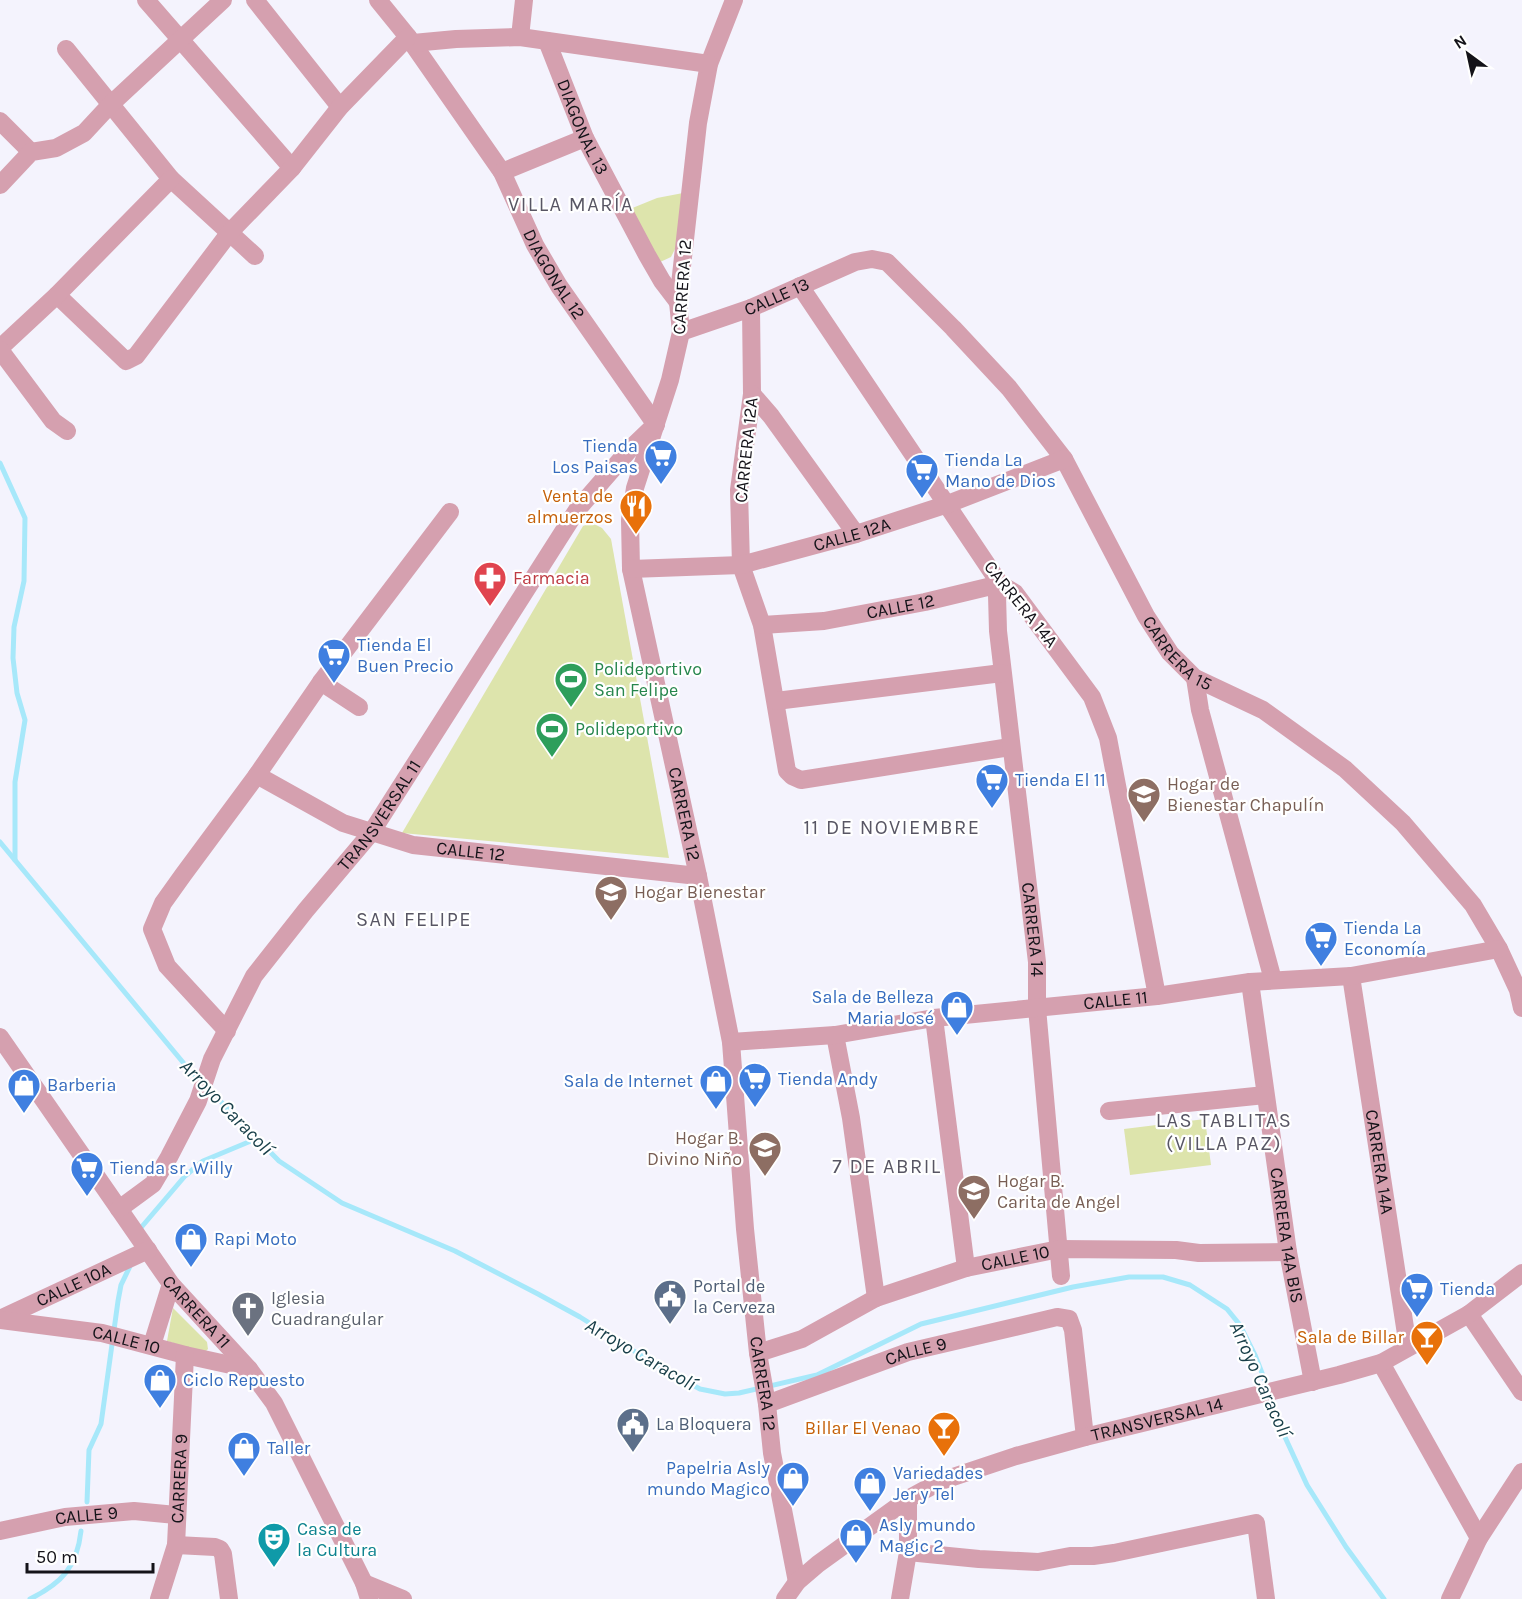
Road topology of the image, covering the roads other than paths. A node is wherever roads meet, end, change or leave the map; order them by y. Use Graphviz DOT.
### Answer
graph roads {
  1 [pos="146,0"];
  2 [pos="223,0"];
  3 [pos="255,0"];
  4 [pos="378,0"];
  5 [pos="524,0"];
  6 [pos="734,0"];
  7 [pos="519,37"];
  8 [pos="179,40"];
  9 [pos="410,40"];
  10 [pos="547,41"];
  11 [pos="66,49"];
  12 [pos="709,64"];
  13 [pos="110,105"];
  14 [pos="340,107"];
  15 [pos="0,121"];
  16 [pos="585,138"];
  17 [pos="31,152"];
  18 [pos="292,168"];
  19 [pos="502,172"];
  20 [pos="171,179"];
  21 [pos="0,185"];
  22 [pos="230,232"];
  23 [pos="255,256"];
  24 [pos="872,260"];
  25 [pos="800,286"];
  26 [pos="57,295"];
  27 [pos="678,302"];
  28 [pos="751,308"];
  29 [pos="681,333"];
  30 [pos="2,342"];
  31 [pos="752,394"];
  32 [pos="656,425"];
  33 [pos="67,431"];
  34 [pos="1064,459"];
  35 [pos="604,477"];
  36 [pos="635,488"];
  37 [pos="948,504"];
  38 [pos="450,512"];
  39 [pos="856,534"];
  40 [pos="741,565"];
  41 [pos="631,569"];
  42 [pos="1000,584"];
  43 [pos="762,625"];
  44 [pos="1002,673"];
  45 [pos="1195,678"];
  46 [pos="321,682"];
  47 [pos="776,701"];
  48 [pos="359,707"];
  49 [pos="1010,747"];
  50 [pos="257,775"];
  51 [pos="371,833"];
  52 [pos="698,876"];
  53 [pos="1499,949"];
  54 [pos="1351,976"];
  55 [pos="1273,980"];
  56 [pos="1250,982"];
  57 [pos="1157,996"];
  58 [pos="1037,1008"];
  59 [pos="1522,1008"];
  60 [pos="934,1018"];
  61 [pos="227,1031"];
  62 [pos="835,1035"];
  63 [pos="0,1036"];
  64 [pos="731,1042"];
  65 [pos="1265,1095"];
  66 [pos="1109,1111"];
  67 [pos="119,1209"];
  68 [pos="140,1238"];
  69 [pos="1059,1249"];
  70 [pos="1288,1252"];
  71 [pos="966,1268"];
  72 [pos="1522,1273"];
  73 [pos="1061,1276"];
  74 [pos="171,1284"];
  75 [pos="876,1298"];
  76 [pos="1470,1314"];
  77 [pos="0,1320"];
  78 [pos="152,1345"];
  79 [pos="1408,1347"];
  80 [pos="185,1355"];
  81 [pos="1381,1363"];
  82 [pos="249,1369"];
  83 [pos="763,1379"];
  84 [pos="1313,1382"];
  85 [pos="1522,1392"];
  86 [pos="1084,1437"];
  87 [pos="1522,1472"];
  88 [pos="908,1499"];
  89 [pos="176,1515"];
  90 [pos="0,1532"];
  91 [pos="1479,1538"];
  92 [pos="176,1545"];
  93 [pos="908,1552"];
  94 [pos="797,1582"];
  95 [pos="366,1591"];
  96 [pos="159,1599"];
  97 [pos="229,1599"];
  98 [pos="403,1599"];
  99 [pos="785,1599"];
  100 [pos="900,1599"];
  101 [pos="1266,1599"];
  102 [pos="1450,1599"];
  1 -- 8 [label="street"];
  2 -- 8 [label="street"];
  3 -- 14 [label="street"];
  4 -- 9 [label="street, DIAGONAL 12"];
  5 -- 7 [label="street"];
  6 -- 12 [label="street, CARRERA 12"];
  7 -- 9 [label="street"];
  7 -- 10 [label="street"];
  8 -- 13 [label="street"];
  8 -- 18 [label="street"];
  9 -- 14 [label="street"];
  9 -- 19 [label="street, DIAGONAL 12"];
  10 -- 12 [label="street"];
  10 -- 16 [label="street, DIAGONAL 13"];
  11 -- 13 [label="street"];
  12 -- 27 [label="street, CARRERA 12"];
  13 -- 17 [label="street"];
  13 -- 20 [label="street"];
  14 -- 18 [label="street"];
  15 -- 17 [label="street"];
  16 -- 19 [label="street"];
  16 -- 27 [label="street, DIAGONAL 13"];
  17 -- 21 [label="street"];
  18 -- 22 [label="street"];
  19 -- 32 [label="street, DIAGONAL 12"];
  20 -- 22 [label="street"];
  20 -- 26 [label="street"];
  22 -- 23 [label="street"];
  22 -- 26 [label="street"];
  24 -- 25 [label="street, CALLE 13"];
  24 -- 34 [label="street, CARRERA 15"];
  25 -- 28 [label="street, CALLE 13"];
  25 -- 37 [label="street, CARRERA 14A"];
  26 -- 30 [label="street"];
  27 -- 29 [label="street, CARRERA 12"];
  28 -- 29 [label="street, CALLE 13"];
  28 -- 31 [label="street, CARRERA 12A"];
  29 -- 32 [label="street, CARRERA 12"];
  30 -- 33 [label="street"];
  31 -- 39 [label="street"];
  31 -- 40 [label="street, CARRERA 12A"];
  32 -- 35 [label="street, TRANSVERSAL 11"];
  32 -- 36 [label="street, CARRERA 12"];
  34 -- 37 [label="street, CALLE 12A"];
  34 -- 45 [label="street, CARRERA 15"];
  35 -- 36 [label="street"];
  35 -- 51 [label="street, TRANSVERSAL 11"];
  36 -- 41 [label="street, CARRERA 12"];
  37 -- 39 [label="street, CALLE 12A"];
  37 -- 42 [label="street, CARRERA 14A"];
  38 -- 46 [label="street"];
  39 -- 40 [label="street, CALLE 12A"];
  40 -- 41 [label="street, CALLE 12A"];
  40 -- 43 [label="street, CARRERA 12A"];
  41 -- 52 [label="street, CARRERA 12"];
  42 -- 43 [label="street, CALLE 12"];
  42 -- 44 [label="street, CARRERA 14"];
  42 -- 57 [label="street, CARRERA 14A"];
  43 -- 47 [label="street, CARRERA 12A"];
  44 -- 47 [label="street"];
  44 -- 49 [label="street, CARRERA 14"];
  45 -- 53 [label="street, CARRERA 15"];
  45 -- 55 [label="street"];
  46 -- 48 [label="street"];
  46 -- 50 [label="street"];
  47 -- 49 [label="street, CARRERA 12A"];
  49 -- 58 [label="street, CARRERA 14"];
  50 -- 51 [label="street, CALLE 12"];
  50 -- 61 [label="street"];
  51 -- 52 [label="street, CALLE 12"];
  51 -- 61 [label="street, TRANSVERSAL 11"];
  52 -- 64 [label="street, CARRERA 12"];
  53 -- 54 [label="street, CALLE 11"];
  53 -- 59 [label="street, CARRERA 15"];
  54 -- 55 [label="street, CALLE 11"];
  54 -- 79 [label="street, CARRERA 14A"];
  55 -- 56 [label="street, CALLE 11"];
  56 -- 57 [label="street, CALLE 11"];
  56 -- 65 [label="street, CARRERA 14A BIS"];
  57 -- 58 [label="street, CALLE 11"];
  58 -- 60 [label="street, CALLE 11"];
  58 -- 69 [label="street, CARRERA 14"];
  60 -- 62 [label="street, CALLE 11"];
  60 -- 71 [label="street"];
  61 -- 67 [label="street, TRANSVERSAL 11"];
  62 -- 64 [label="street, CALLE 11"];
  62 -- 75 [label="street"];
  63 -- 67 [label="street, CARRERA 11"];
  64 -- 83 [label="street, CARRERA 12"];
  65 -- 66 [label="street"];
  65 -- 70 [label="street, CARRERA 14A BIS"];
  67 -- 68 [label="street, CARRERA 11"];
  68 -- 74 [label="street, CARRERA 11"];
  68 -- 77 [label="street, CALLE 10A"];
  69 -- 70 [label="street, CALLE 10"];
  69 -- 71 [label="street, CALLE 10"];
  69 -- 73 [label="street, CARRERA 14"];
  70 -- 84 [label="street, CARRERA 14A BIS"];
  71 -- 75 [label="street, CALLE 10"];
  72 -- 76 [label="street, TRANSVERSAL 14"];
  74 -- 78 [label="street"];
  74 -- 82 [label="street, CARRERA 11"];
  75 -- 83 [label="street, CALLE 10"];
  76 -- 79 [label="street, TRANSVERSAL 14"];
  76 -- 85 [label="street"];
  77 -- 78 [label="street, CALLE 10"];
  78 -- 80 [label="street, CALLE 10"];
  79 -- 81 [label="street, TRANSVERSAL 14"];
  80 -- 82 [label="street, CALLE 10"];
  80 -- 89 [label="street, CARRERA 9"];
  81 -- 84 [label="street, TRANSVERSAL 14"];
  81 -- 91 [label="street"];
  82 -- 95 [label="street, CARRERA 11"];
  83 -- 86 [label="street, CALLE 9"];
  83 -- 94 [label="street, CARRERA 12"];
  84 -- 86 [label="street, TRANSVERSAL 14"];
  86 -- 88 [label="street, TRANSVERSAL 14"];
  87 -- 91 [label="street"];
  88 -- 93 [label="street"];
  88 -- 94 [label="street, TRANSVERSAL 14"];
  89 -- 90 [label="street, CALLE 9"];
  89 -- 92 [label="street, CARRERA 9"];
  91 -- 102 [label="street"];
  92 -- 96 [label="street, CARRERA 9"];
  92 -- 97 [label="street"];
  93 -- 100 [label="street"];
  93 -- 101 [label="street"];
  94 -- 99 [label="street"];
  95 -- 98 [label="street"];
}
